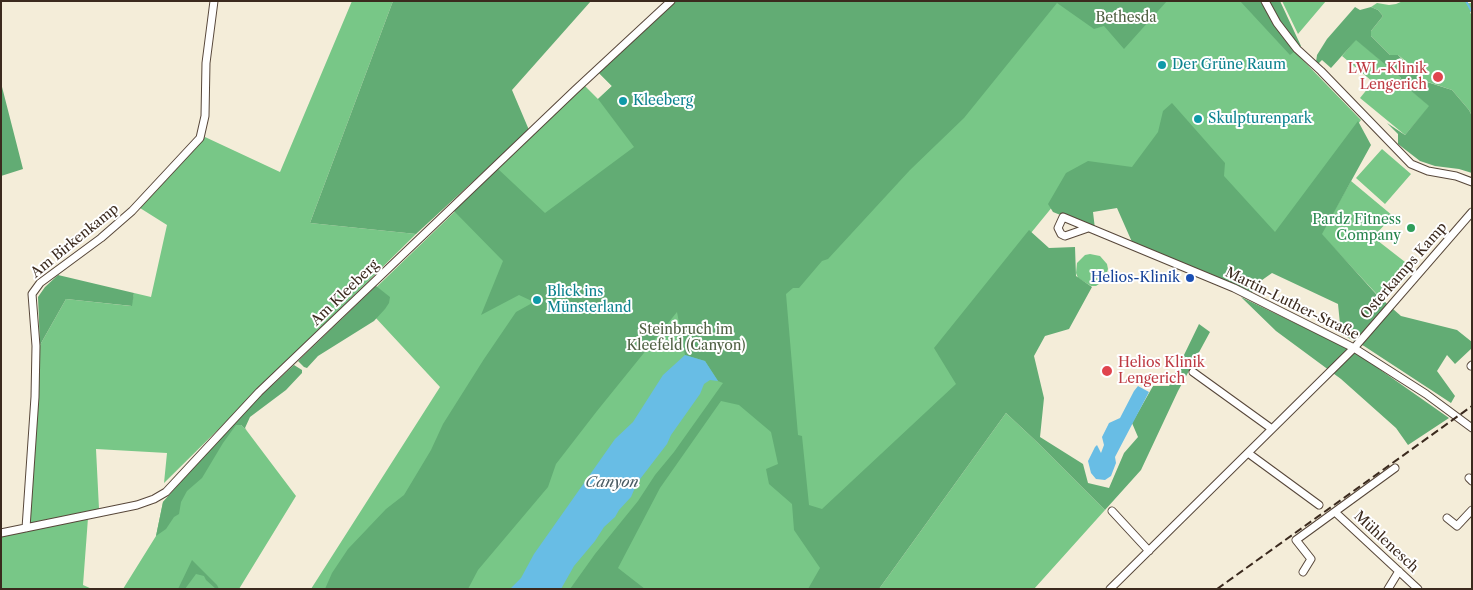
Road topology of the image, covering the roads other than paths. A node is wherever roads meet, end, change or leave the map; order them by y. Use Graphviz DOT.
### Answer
graph roads {
  1 [pos="214,1"];
  2 [pos="671,1"];
  3 [pos="1265,1"];
  4 [pos="1472,182"];
  5 [pos="1472,212"];
  6 [pos="1088,228"];
  7 [pos="1354,348"];
  8 [pos="1193,372"];
  9 [pos="1472,428"];
  10 [pos="1272,429"];
  11 [pos="1248,453"];
  12 [pos="1396,468"];
  13 [pos="1319,506"];
  14 [pos="1472,510"];
  15 [pos="1112,511"];
  16 [pos="1335,512"];
  17 [pos="1447,518"];
  18 [pos="26,528"];
  19 [pos="1,533"];
  20 [pos="1149,550"];
  21 [pos="1303,572"];
  22 [pos="1399,572"];
  23 [pos="1110,589"];
  24 [pos="1388,589"];
  25 [pos="1418,589"];
  1 -- 18 [label="street, Am Birkenkamp"];
  2 -- 18 [label="street, Am Kleeberg"];
  3 -- 4 [label="street"];
  5 -- 7 [label="street, Osterkamps Kamp"];
  6 -- 7 [label="street, Martin-Luther-Straße"];
  7 -- 9 [label="street, Martin-Luther-Straße"];
  7 -- 10 [label="street, Osterkamps Kamp"];
  8 -- 10 [label="street"];
  10 -- 11 [label="street, Osterkamps Kamp"];
  11 -- 13 [label="street"];
  11 -- 20 [label="street, Osterkamps Kamp"];
  12 -- 16 [label="street"];
  14 -- 17 [label="street"];
  15 -- 20 [label="street"];
  16 -- 21 [label="street, Mühlenesch"];
  16 -- 22 [label="street, Mühlenesch"];
  18 -- 19 [label="street, Am Kleeberg"];
  20 -- 23 [label="street, Osterkamps Kamp"];
  22 -- 24 [label="street"];
  22 -- 25 [label="street, Mühlenesch"];
}
